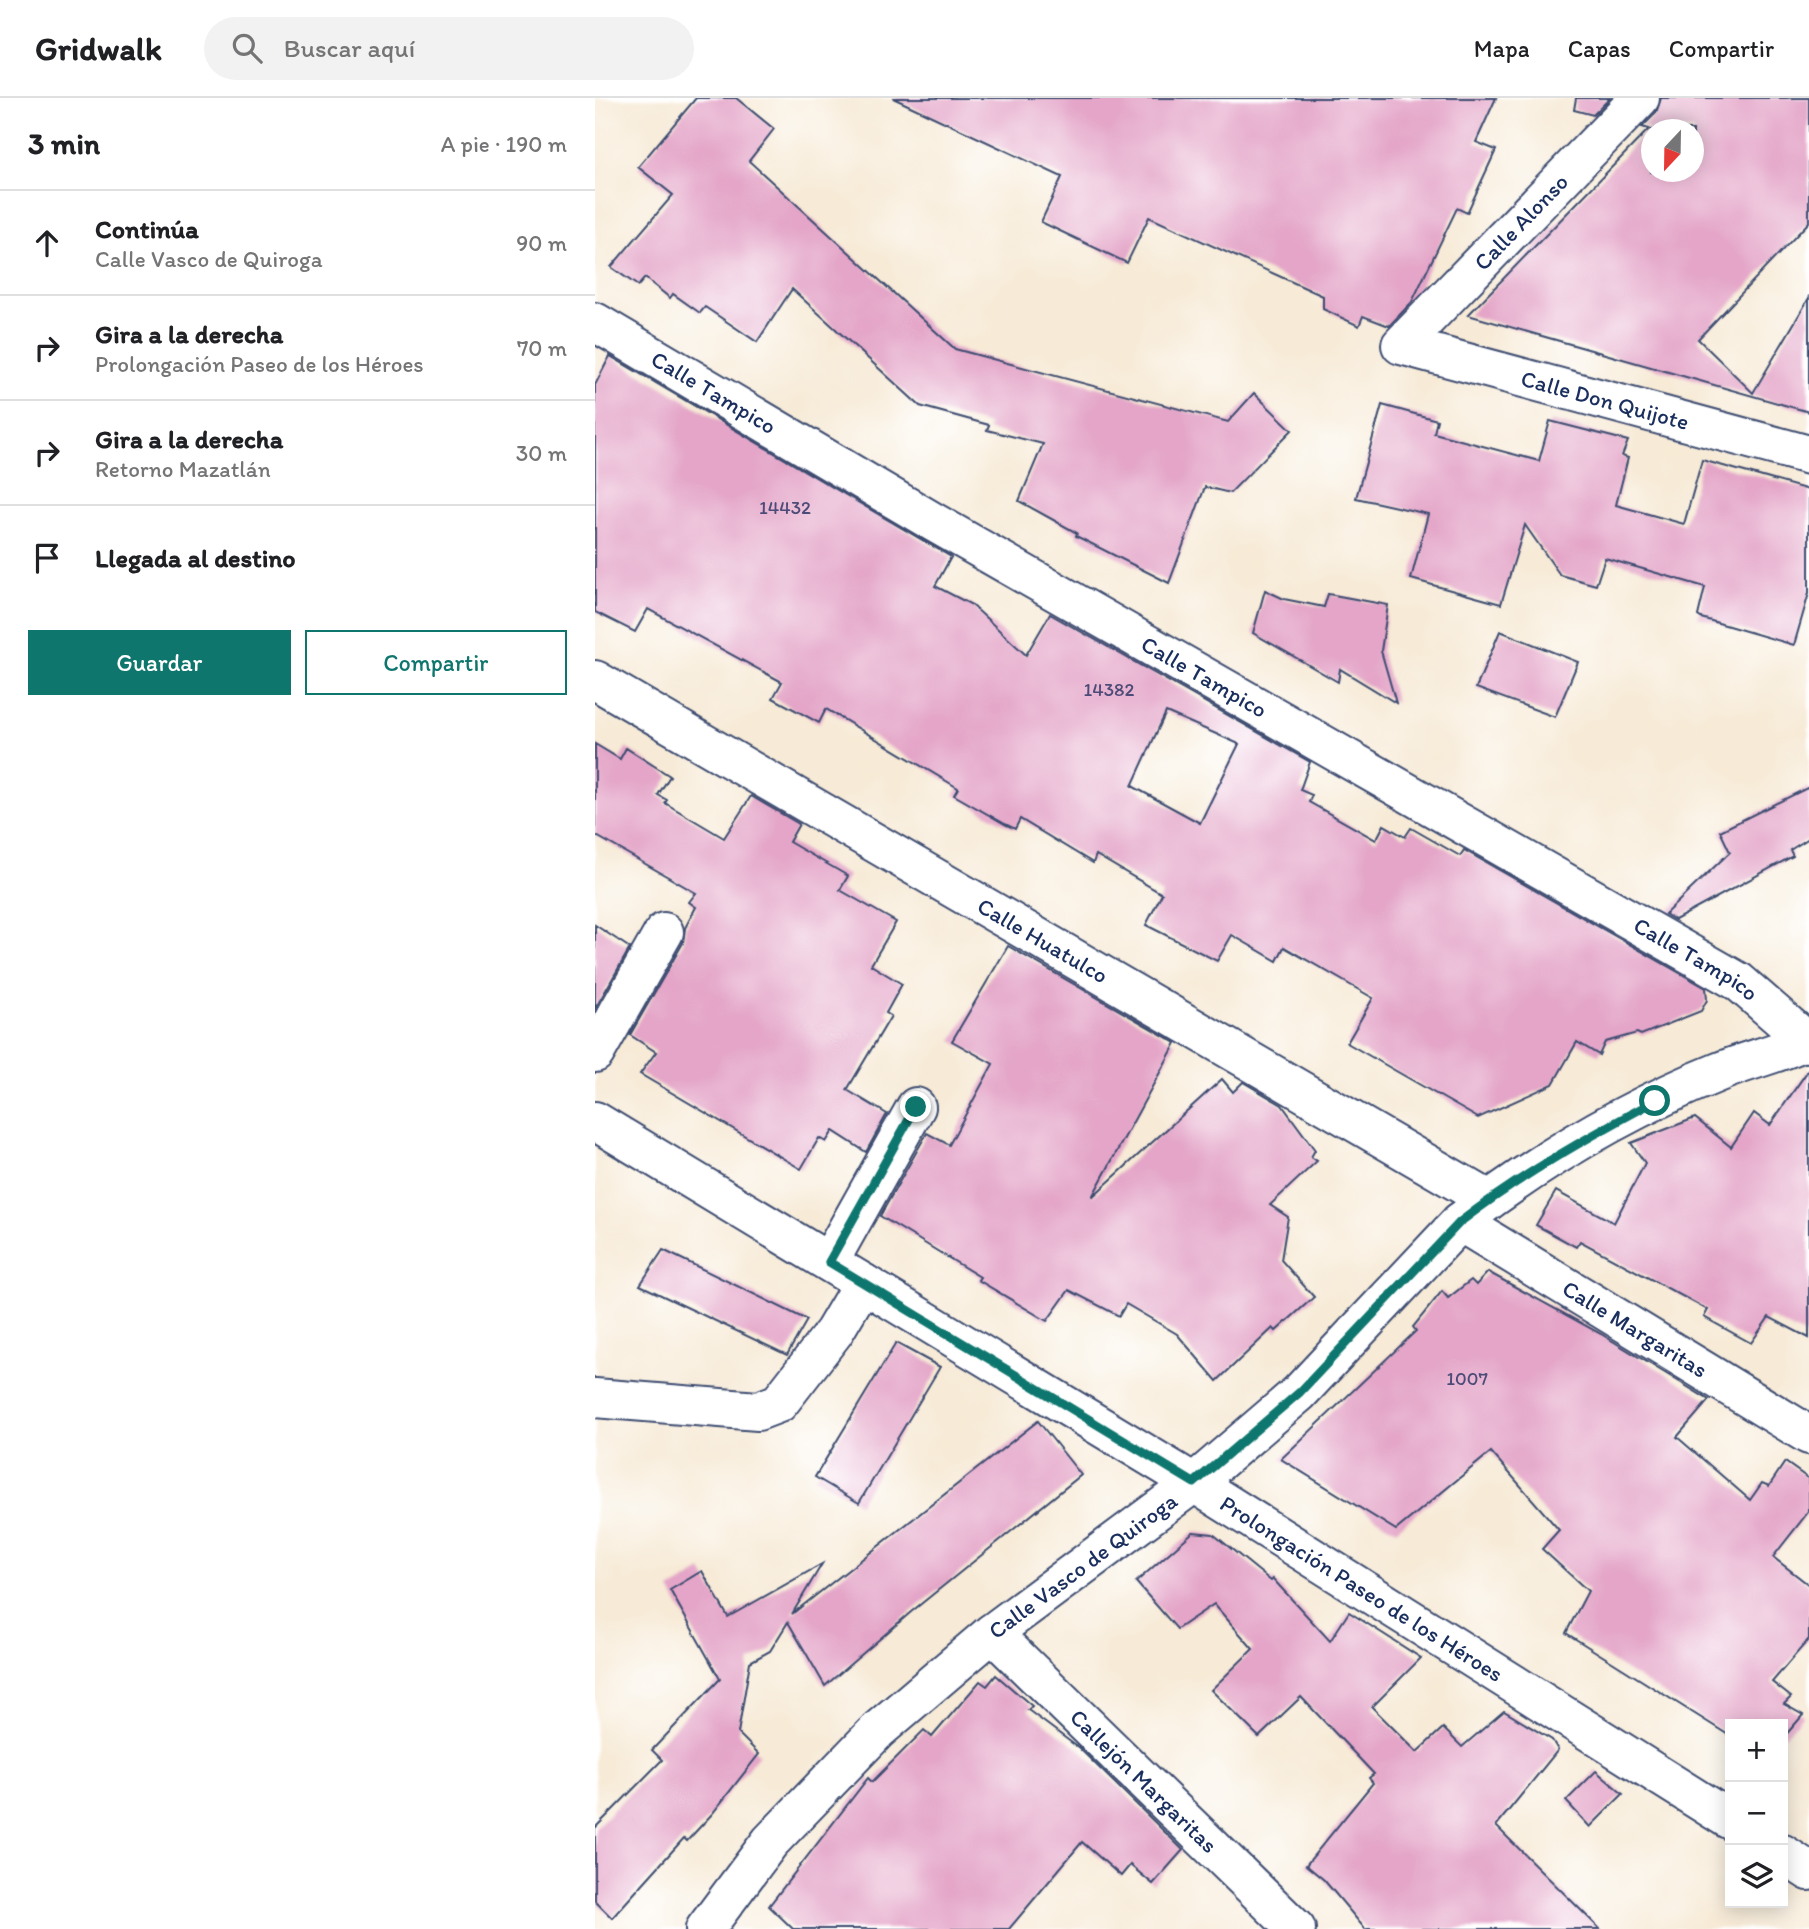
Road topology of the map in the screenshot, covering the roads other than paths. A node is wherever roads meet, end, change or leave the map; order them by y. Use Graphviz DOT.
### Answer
graph roads {
  1 [pos="1640,98"];
  2 [pos="595,322"];
  3 [pos="1401,345"];
  4 [pos="1809,455"];
  5 [pos="595,680"];
  6 [pos="664,932"];
  7 [pos="1808,1041"];
  8 [pos="595,1053"];
  9 [pos="916,1107"];
  10 [pos="595,1121"];
  11 [pos="1475,1211"];
  12 [pos="829,1262"];
  13 [pos="863,1283"];
  14 [pos="595,1398"];
  15 [pos="1809,1435"];
  16 [pos="1194,1483"];
  17 [pos="992,1633"];
  18 [pos="1725,1817"];
  19 [pos="1788,1857"];
  20 [pos="1809,1871"];
  21 [pos="705,1929"];
  22 [pos="1296,1929"];
  1 -- 3 [label="street, Calle Alonso"];
  2 -- 7 [label="street, Calle Tampico"];
  3 -- 4 [label="street, Calle Don Quijote"];
  5 -- 11 [label="street, Calle Huatulco"];
  6 -- 8 [label="street"];
  7 -- 11 [label="street, Calle Vasco de Quiroga"];
  9 -- 12 [label="street"];
  10 -- 12 [label="street, Prolongación Paseo de los Héroes"];
  11 -- 15 [label="street, Calle Margaritas"];
  11 -- 16 [label="street, Calle Vasco de Quiroga"];
  12 -- 13 [label="street, Prolongación Paseo de los Héroes"];
  13 -- 14 [label="street"];
  13 -- 16 [label="street, Prolongación Paseo de los Héroes"];
  16 -- 17 [label="street, Calle Vasco de Quiroga"];
  16 -- 18 [label="street, Prolongación Paseo de los Héroes"];
  17 -- 21 [label="street, Calle Vasco de Quiroga"];
  17 -- 22 [label="street, Callejón Margaritas"];
  19 -- 20 [label="street"];
}
